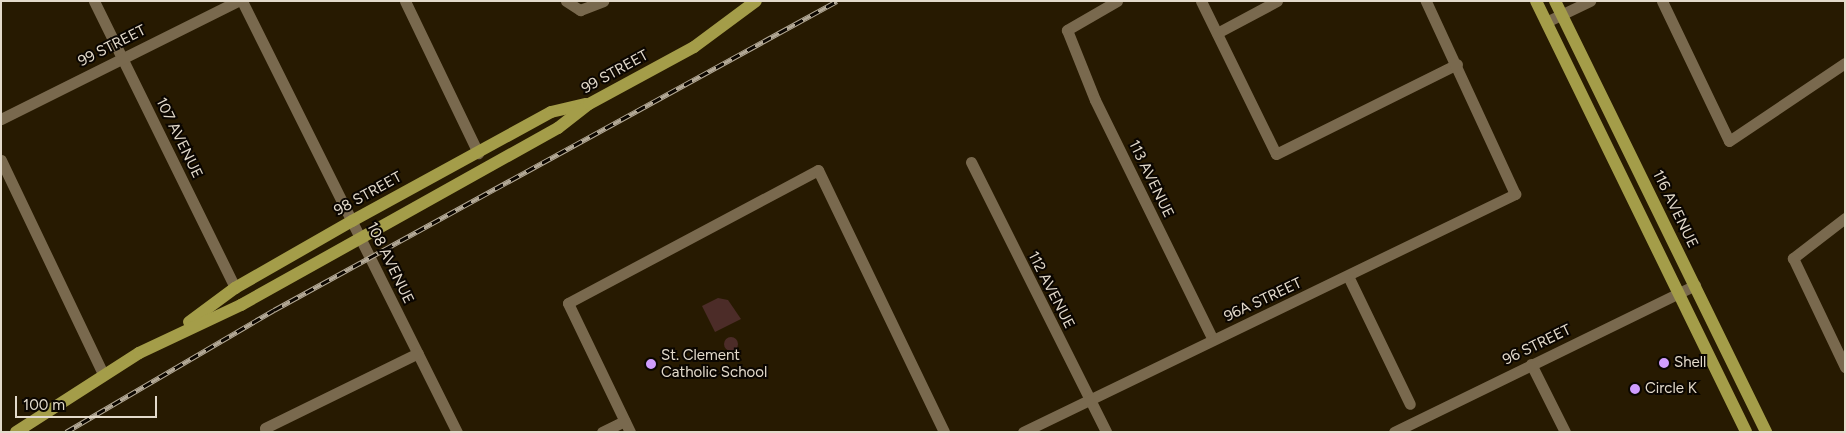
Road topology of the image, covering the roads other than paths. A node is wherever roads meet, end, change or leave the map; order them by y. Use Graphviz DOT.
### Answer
graph roads {
  1 [pos="94,1"];
  2 [pos="238,1"];
  3 [pos="242,1"];
  4 [pos="405,1"];
  5 [pos="566,1"];
  6 [pos="603,1"];
  7 [pos="756,1"];
  8 [pos="1117,1"];
  9 [pos="1201,1"];
  10 [pos="1277,1"];
  11 [pos="1426,1"];
  12 [pos="1536,1"];
  13 [pos="1556,1"];
  14 [pos="1590,1"];
  15 [pos="1662,1"];
  16 [pos="1562,14"];
  17 [pos="1546,22"];
  18 [pos="1217,33"];
  19 [pos="124,59"];
  20 [pos="1845,63"];
  21 [pos="1457,64"];
  22 [pos="589,104"];
  23 [pos="1,120"];
  24 [pos="478,153"];
  25 [pos="1,160"];
  26 [pos="970,162"];
  27 [pos="486,167"];
  28 [pos="1845,218"];
  29 [pos="352,221"];
  30 [pos="360,236"];
  31 [pos="1348,276"];
  32 [pos="1695,285"];
  33 [pos="235,288"];
  34 [pos="1678,294"];
  35 [pos="173,334"];
  36 [pos="1213,340"];
  37 [pos="418,353"];
  38 [pos="1532,364"];
  39 [pos="1845,367"];
  40 [pos="103,374"];
  41 [pos="1090,401"];
  42 [pos="1410,404"];
  43 [pos="624,421"];
  44 [pos="266,430"];
  45 [pos="16,432"];
  46 [pos="457,432"];
  47 [pos="602,432"];
  48 [pos="630,432"];
  49 [pos="944,432"];
  50 [pos="1023,432"];
  51 [pos="1106,432"];
  52 [pos="1394,432"];
  53 [pos="1565,432"];
  54 [pos="1746,432"];
  55 [pos="1766,432"];
  1 -- 19 [label="street, 107 AVENUE"];
  2 -- 19 [label="street, 99 STREET"];
  3 -- 29 [label="street, 108 AVENUE"];
  4 -- 24 [label="street"];
  5 -- 6 [label="street"];
  7 -- 22 [label="main road, 99 STREET"];
  8 -- 36 [label="street, 113 AVENUE"];
  9 -- 18 [label="street"];
  10 -- 18 [label="street"];
  11 -- 21 [label="street"];
  12 -- 17 [label="main road"];
  13 -- 16 [label="main road, 116 AVENUE"];
  14 -- 16 [label="street"];
  15 -- 20 [label="street"];
  16 -- 17 [label="street"];
  16 -- 32 [label="main road, 116 AVENUE"];
  17 -- 34 [label="main road"];
  18 -- 21 [label="street"];
  19 -- 23 [label="street, 99 STREET"];
  19 -- 33 [label="street, 107 AVENUE"];
  21 -- 31 [label="street, 96A STREET"];
  22 -- 24 [label="main road, 98 STREET"];
  22 -- 27 [label="main road, 99 STREET"];
  24 -- 29 [label="main road, 98 STREET"];
  25 -- 40 [label="street"];
  26 -- 41 [label="street, 112 AVENUE"];
  27 -- 30 [label="main road, 98 STREET"];
  28 -- 39 [label="street"];
  29 -- 30 [label="street, 108 AVENUE"];
  29 -- 33 [label="main road, 98 STREET"];
  30 -- 35 [label="main road, 98 STREET"];
  30 -- 37 [label="street, 108 AVENUE"];
  31 -- 36 [label="street, 96A STREET"];
  31 -- 42 [label="street"];
  32 -- 34 [label="street, 96 STREET"];
  32 -- 55 [label="main road, 116 AVENUE"];
  33 -- 35 [label="main road, 98 STREET"];
  34 -- 38 [label="street, 96 STREET"];
  34 -- 54 [label="main road"];
  35 -- 40 [label="main road, 98 STREET"];
  36 -- 41 [label="street, 96A STREET"];
  37 -- 44 [label="street"];
  37 -- 46 [label="street, 108 AVENUE"];
  38 -- 52 [label="street, 96 STREET"];
  38 -- 53 [label="street"];
  40 -- 45 [label="main road, 98 STREET"];
  41 -- 50 [label="street, 96A STREET"];
  41 -- 51 [label="street, 112 AVENUE"];
  43 -- 47 [label="street"];
  43 -- 48 [label="street"];
  43 -- 49 [label="street"];
}
